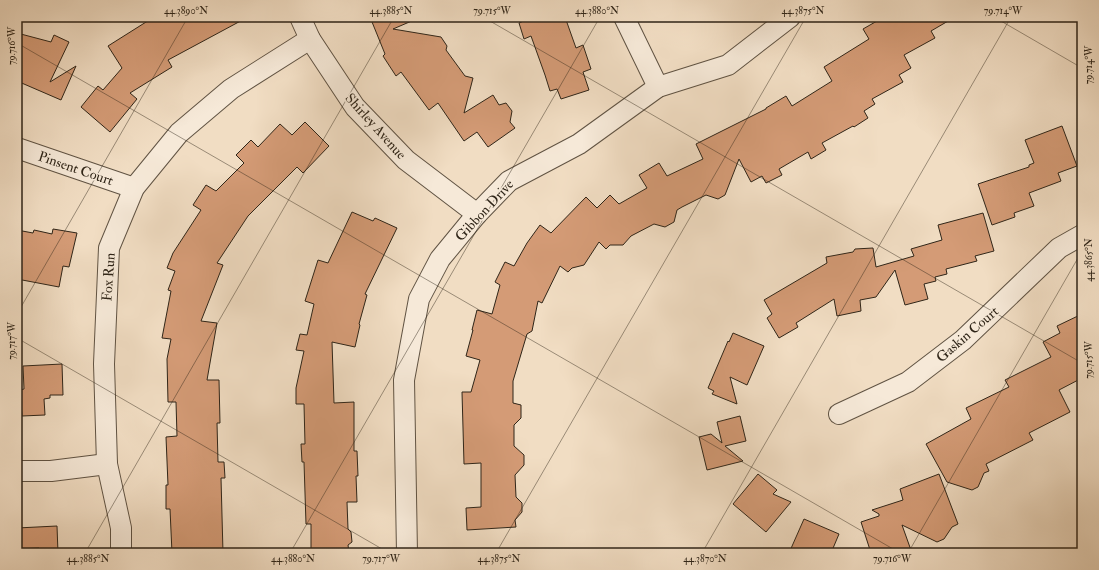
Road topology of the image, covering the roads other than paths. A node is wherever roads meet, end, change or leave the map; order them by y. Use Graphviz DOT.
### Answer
graph roads {
  1 [pos="300,17"];
  2 [pos="624,17"];
  3 [pos="790,17"];
  4 [pos="310,39"];
  5 [pos="658,87"];
  6 [pos="17,148"];
  7 [pos="134,188"];
  8 [pos="477,214"];
  9 [pos="1082,235"];
  10 [pos="839,414"];
  11 [pos="107,464"];
  12 [pos="17,472"];
  13 [pos="120,553"];
  14 [pos="407,553"];
  1 -- 4 [label="street, Shirley Avenue"];
  2 -- 5 [label="street"];
  3 -- 5 [label="street, Gibbon Drive"];
  4 -- 7 [label="street, Fox Run"];
  4 -- 8 [label="street, Shirley Avenue"];
  5 -- 8 [label="street, Gibbon Drive"];
  6 -- 7 [label="street, Pinsent Court"];
  7 -- 11 [label="street, Fox Run"];
  8 -- 14 [label="street, Gibbon Drive"];
  9 -- 10 [label="street, Gaskin Court"];
  11 -- 12 [label="street"];
  11 -- 13 [label="street, Fox Run"];
}
